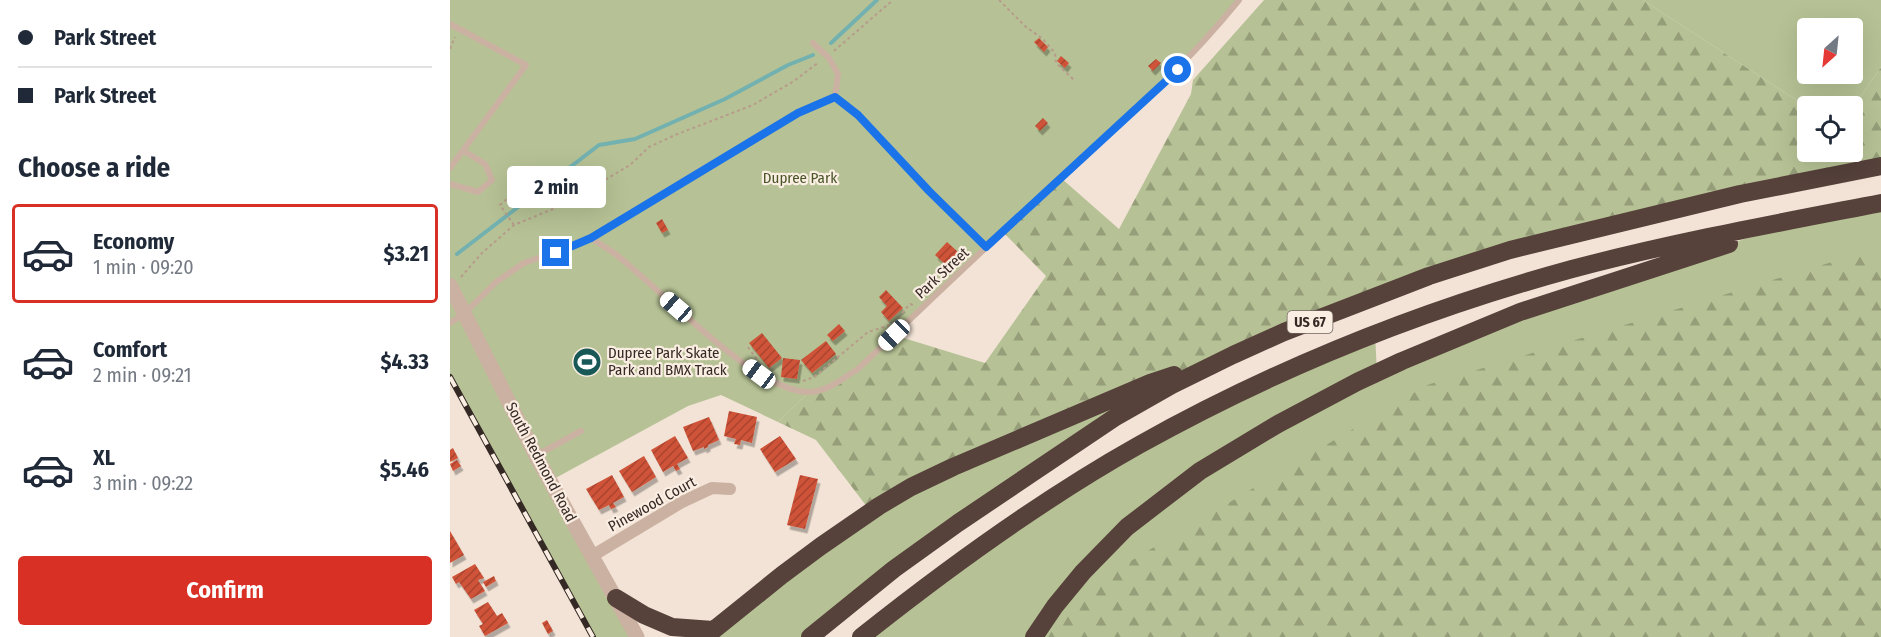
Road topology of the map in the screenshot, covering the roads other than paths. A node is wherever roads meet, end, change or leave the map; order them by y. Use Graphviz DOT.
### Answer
graph roads {
  1 [pos="1239,0"];
  2 [pos="450,24"];
  3 [pos="813,43"];
  4 [pos="835,97"];
  5 [pos="464,151"];
  6 [pos="1881,166"];
  7 [pos="450,168"];
  8 [pos="450,184"];
  9 [pos="1881,203"];
  10 [pos="1799,219"];
  11 [pos="591,238"];
  12 [pos="986,247"];
  13 [pos="451,286"];
  14 [pos="464,314"];
  15 [pos="450,322"];
  16 [pos="1233,355"];
  17 [pos="581,430"];
  18 [pos="536,456"];
  19 [pos="730,489"];
  20 [pos="592,556"];
  21 [pos="616,598"];
  22 [pos="709,634"];
  23 [pos="637,637"];
  24 [pos="810,637"];
  25 [pos="861,637"];
  26 [pos="1034,637"];
  1 -- 12 [label="lane, Park Street"];
  2 -- 5 [label="lane"];
  3 -- 4 [label="lane"];
  4 -- 11 [label="lane"];
  4 -- 12 [label="lane"];
  5 -- 7 [label="lane"];
  5 -- 8 [label="lane"];
  6 -- 16 [label="highway, US 67"];
  9 -- 10 [label="highway, US 67"];
  10 -- 25 [label="highway, US 67"];
  10 -- 26 [label="highway"];
  11 -- 12 [label="lane, Park Street"];
  11 -- 14 [label="lane"];
  13 -- 14 [label="street, South Redmond Road"];
  14 -- 15 [label="lane"];
  14 -- 18 [label="street, South Redmond Road"];
  16 -- 22 [label="highway"];
  16 -- 24 [label="highway, US 67"];
  17 -- 18 [label="lane"];
  18 -- 20 [label="street, South Redmond Road"];
  19 -- 20 [label="street, Pinewood Court"];
  20 -- 21 [label="street, South Redmond Road"];
  21 -- 22 [label="highway"];
  21 -- 23 [label="street, South Redmond Road"];
}
